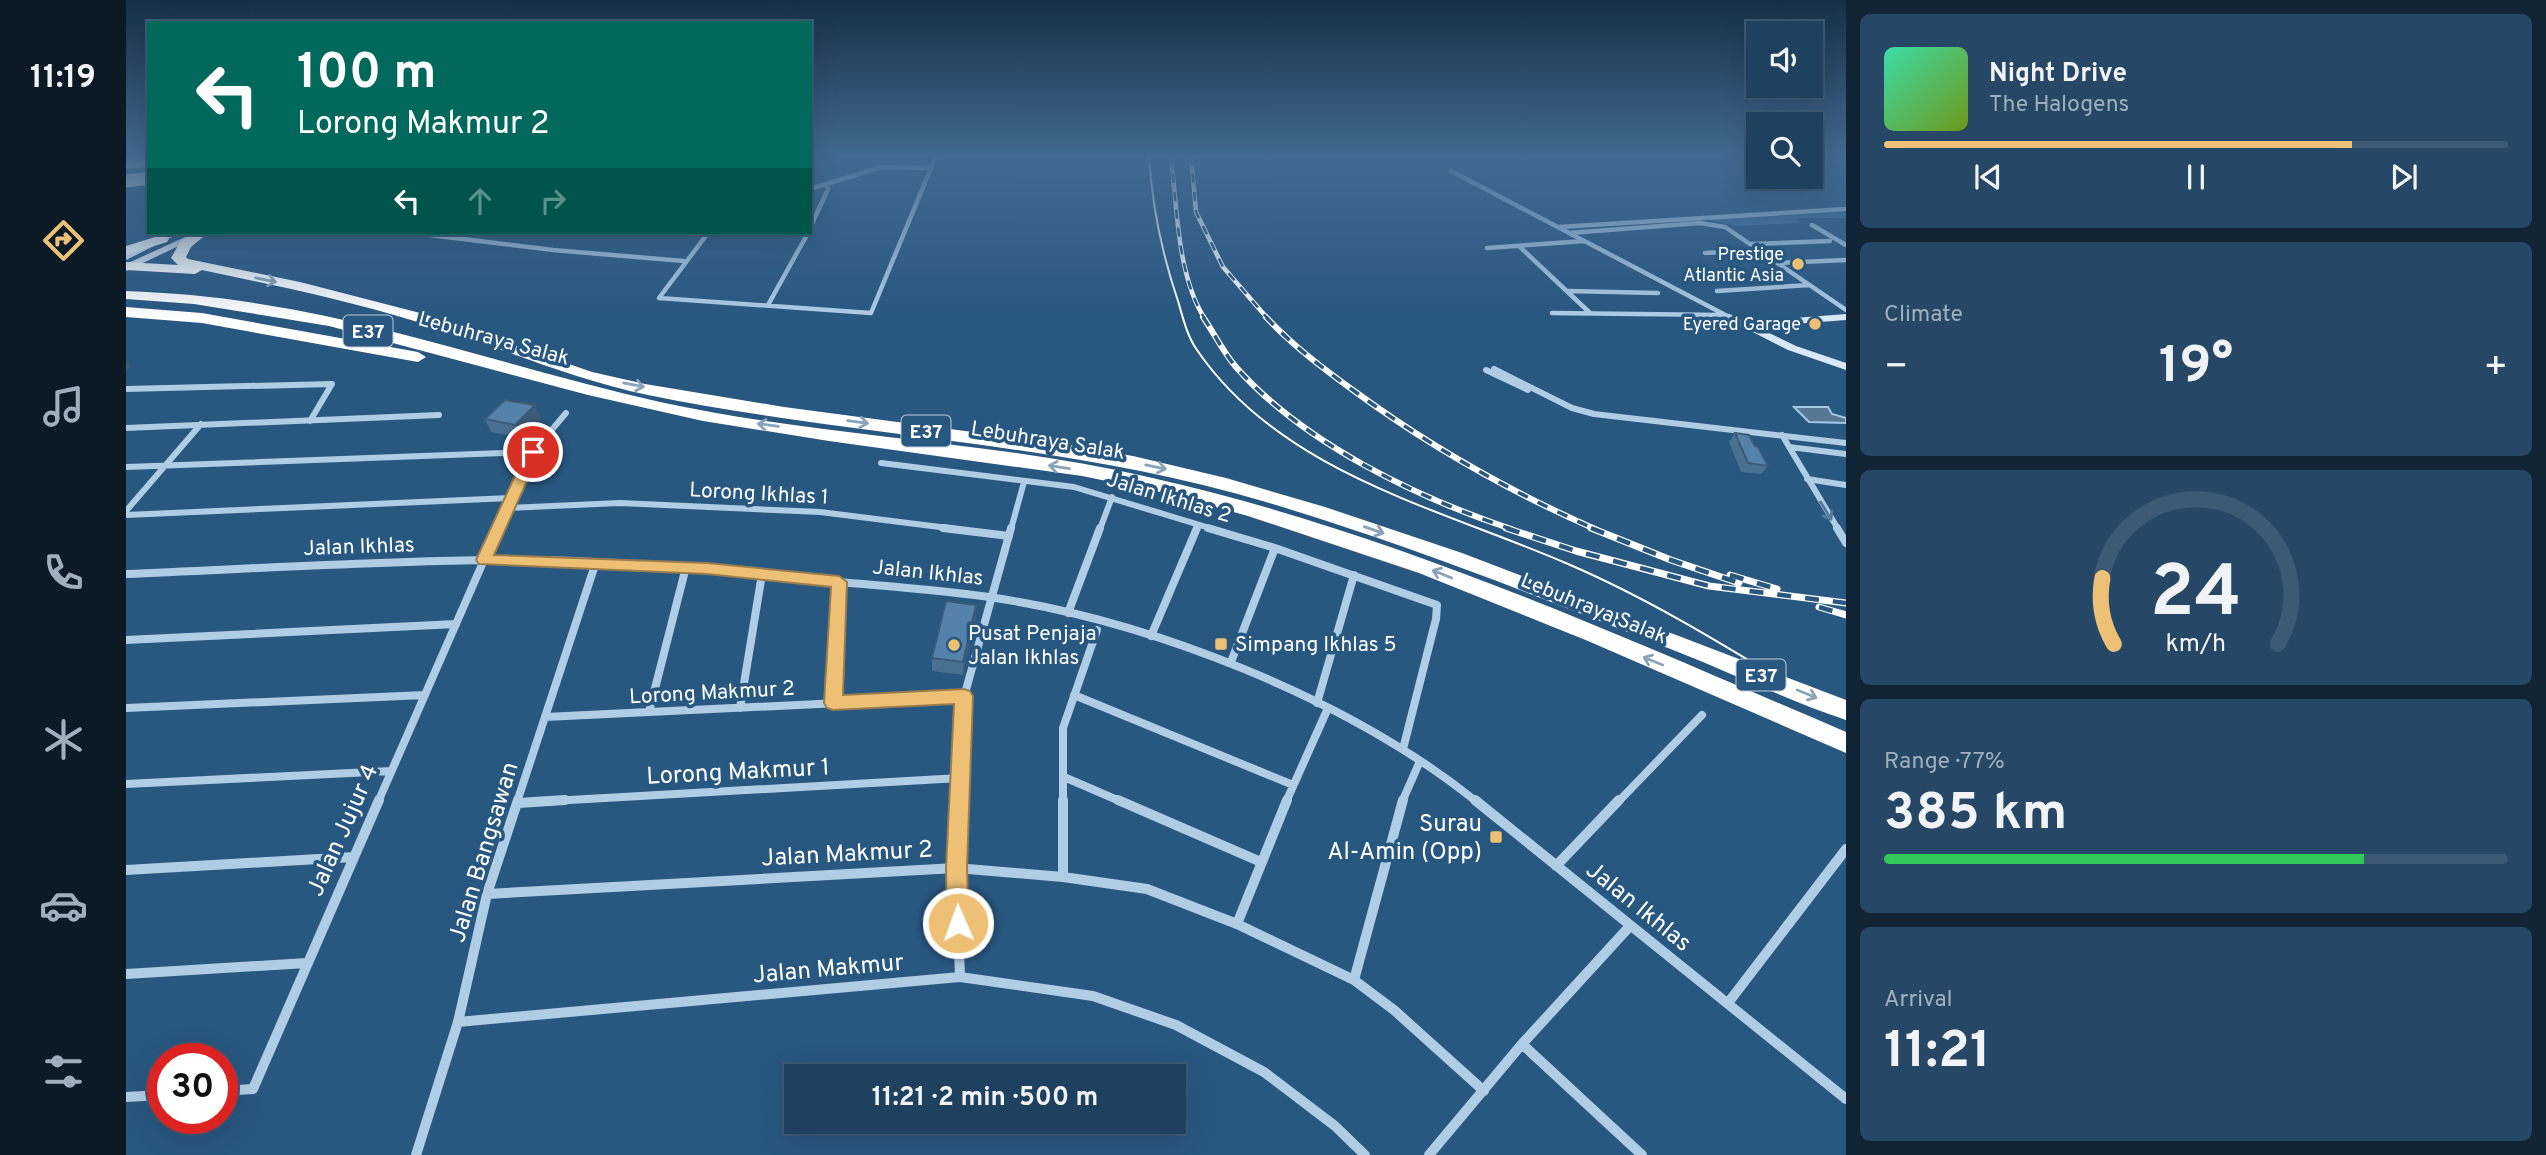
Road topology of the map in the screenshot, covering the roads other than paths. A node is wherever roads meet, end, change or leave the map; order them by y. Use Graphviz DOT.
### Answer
graph roads {
  1 [pos="914,210"];
  2 [pos="1525,210"];
  3 [pos="1832,210"];
  4 [pos="1812,225"];
  5 [pos="1558,227"];
  6 [pos="1569,233"];
  7 [pos="196,235"];
  8 [pos="198,235"];
  9 [pos="429,235"];
  10 [pos="706,235"];
  11 [pos="807,235"];
  12 [pos="169,236"];
  13 [pos="1830,240"];
  14 [pos="1584,241"];
  15 [pos="1751,244"];
  16 [pos="1846,244"];
  17 [pos="1520,247"];
  18 [pos="1487,248"];
  19 [pos="1760,250"];
  20 [pos="126,251"];
  21 [pos="1704,253"];
  22 [pos="1846,260"];
  23 [pos="684,261"];
  24 [pos="1778,263"];
  25 [pos="127,264"];
  26 [pos="225,273"];
  27 [pos="126,284"];
  28 [pos="1810,285"];
  29 [pos="154,290"];
  30 [pos="1567,291"];
  31 [pos="1717,291"];
  32 [pos="1658,293"];
  33 [pos="126,295"];
  34 [pos="1846,301"];
  35 [pos="1835,302"];
  36 [pos="768,305"];
  37 [pos="1846,310"];
  38 [pos="126,312"];
  39 [pos="1552,313"];
  40 [pos="1590,313"];
  41 [pos="1724,315"];
  42 [pos="1846,317"];
  43 [pos="202,318"];
  44 [pos="126,322"];
  45 [pos="1744,325"];
  46 [pos="1846,367"];
  47 [pos="1486,370"];
  48 [pos="588,384"];
  49 [pos="126,390"];
  50 [pos="566,413"];
  51 [pos="439,415"];
  52 [pos="310,421"];
  53 [pos="201,425"];
  54 [pos="126,428"];
  55 [pos="1782,435"];
  56 [pos="1846,443"];
  57 [pos="1789,447"];
  58 [pos="533,452"];
  59 [pos="1846,454"];
  60 [pos="881,463"];
  61 [pos="166,465"];
  62 [pos="126,467"];
  63 [pos="1807,479"];
  64 [pos="1024,482"];
  65 [pos="1846,485"];
  66 [pos="512,498"];
  67 [pos="1112,498"];
  68 [pos="507,508"];
  69 [pos="126,513"];
  70 [pos="1198,525"];
  71 [pos="1009,536"];
  72 [pos="1846,543"];
  73 [pos="1275,548"];
  74 [pos="484,560"];
  75 [pos="596,562"];
  76 [pos="686,567"];
  77 [pos="126,574"];
  78 [pos="762,574"];
  79 [pos="1354,575"];
  80 [pos="839,582"];
  81 [pos="991,597"];
  82 [pos="1068,613"];
  83 [pos="456,624"];
  84 [pos="1097,630"];
  85 [pos="1151,636"];
  86 [pos="126,640"];
  87 [pos="1231,662"];
  88 [pos="425,695"];
  89 [pos="1074,695"];
  90 [pos="964,696"];
  91 [pos="833,703"];
  92 [pos="1317,703"];
  93 [pos="126,708"];
  94 [pos="740,708"];
  95 [pos="1328,708"];
  96 [pos="1846,710"];
  97 [pos="649,712"];
  98 [pos="1702,715"];
  99 [pos="545,717"];
  100 [pos="1846,743"];
  101 [pos="1403,749"];
  102 [pos="1420,761"];
  103 [pos="391,771"];
  104 [pos="1064,777"];
  105 [pos="960,778"];
  106 [pos="126,784"];
  107 [pos="1293,785"];
  108 [pos="518,803"];
  109 [pos="1846,849"];
  110 [pos="353,857"];
  111 [pos="1261,862"];
  112 [pos="1556,866"];
  113 [pos="956,868"];
  114 [pos="126,870"];
  115 [pos="1063,877"];
  116 [pos="487,894"];
  117 [pos="1237,924"];
  118 [pos="1630,926"];
  119 [pos="307,963"];
  120 [pos="126,974"];
  121 [pos="960,977"];
  122 [pos="1354,980"];
  123 [pos="1728,1003"];
  124 [pos="458,1022"];
  125 [pos="1522,1044"];
  126 [pos="238,1090"];
  127 [pos="1484,1091"];
  128 [pos="147,1096"];
  129 [pos="126,1097"];
  130 [pos="1846,1099"];
  131 [pos="416,1155"];
  132 [pos="1365,1155"];
  133 [pos="1429,1155"];
  134 [pos="1642,1155"];
  1 -- 36 [label="street"];
  2 -- 5 [label="street"];
  3 -- 5 [label="street"];
  4 -- 16 [label="street"];
  5 -- 6 [label="street"];
  6 -- 14 [label="street"];
  6 -- 15 [label="street"];
  7 -- 25 [label="street"];
  8 -- 26 [label="highway"];
  9 -- 23 [label="street"];
  10 -- 23 [label="street"];
  11 -- 36 [label="street"];
  12 -- 20 [label="highway"];
  12 -- 25 [label="street"];
  13 -- 15 [label="street"];
  14 -- 17 [label="street"];
  14 -- 41 [label="street"];
  15 -- 19 [label="street"];
  17 -- 18 [label="street"];
  17 -- 30 [label="street"];
  19 -- 21 [label="street"];
  19 -- 24 [label="street"];
  22 -- 24 [label="street"];
  23 -- 36 [label="street"];
  24 -- 28 [label="street"];
  25 -- 26 [label="highway"];
  26 -- 48 [label="highway, one-way"];
  27 -- 29 [label="highway, Lebuhraya Salak / E37"];
  28 -- 31 [label="street"];
  28 -- 35 [label="street"];
  29 -- 33 [label="highway, Lebuhraya Salak / E37"];
  29 -- 48 [label="highway, Lebuhraya Salak / E37"];
  30 -- 32 [label="street"];
  30 -- 40 [label="street"];
  34 -- 35 [label="street"];
  35 -- 37 [label="street"];
  38 -- 43 [label="highway"];
  39 -- 40 [label="street"];
  40 -- 41 [label="street"];
  41 -- 45 [label="street"];
  42 -- 45 [label="street"];
  43 -- 44 [label="highway"];
  43 -- 48 [label="highway"];
  45 -- 46 [label="street"];
  47 -- 55 [label="street"];
  48 -- 96 [label="highway, Lebuhraya Salak / E37, one-way"];
  100 -- 48 [label="highway, Lebuhraya Salak / E37, one-way"];
  49 -- 52 [label="street"];
  50 -- 58 [label="street, Jalan Jujur 4"];
  51 -- 52 [label="street"];
  52 -- 53 [label="street"];
  53 -- 54 [label="street"];
  53 -- 61 [label="street"];
  55 -- 56 [label="street"];
  55 -- 57 [label="street"];
  57 -- 59 [label="street"];
  57 -- 63 [label="street"];
  58 -- 61 [label="street"];
  58 -- 66 [label="street, Jalan Jujur 4"];
  60 -- 64 [label="street, Jalan Ikhlas 2"];
  61 -- 62 [label="street"];
  61 -- 69 [label="street"];
  63 -- 65 [label="street"];
  63 -- 72 [label="street, one-way"];
  64 -- 67 [label="street, Jalan Ikhlas 2"];
  64 -- 71 [label="street"];
  66 -- 68 [label="street, Jalan Jujur 4"];
  66 -- 69 [label="street"];
  67 -- 70 [label="street, Jalan Ikhlas 2"];
  67 -- 82 [label="street"];
  68 -- 71 [label="street, Lorong Ikhlas 1"];
  68 -- 74 [label="street, Jalan Jujur 4"];
  70 -- 73 [label="street, Jalan Ikhlas 2"];
  70 -- 85 [label="street"];
  71 -- 81 [label="street"];
  73 -- 79 [label="street, Jalan Ikhlas 2"];
  73 -- 87 [label="street"];
  74 -- 75 [label="street, Jalan Ikhlas"];
  74 -- 77 [label="street, Jalan Ikhlas"];
  74 -- 83 [label="street, Jalan Jujur 4"];
  75 -- 76 [label="street, Jalan Ikhlas"];
  75 -- 99 [label="street, Jalan Bangsawan"];
  76 -- 78 [label="street, Jalan Ikhlas"];
  76 -- 97 [label="street"];
  78 -- 80 [label="street, Jalan Ikhlas"];
  78 -- 94 [label="street"];
  79 -- 92 [label="street"];
  79 -- 101 [label="street, Jalan Ikhlas 2"];
  80 -- 81 [label="street, Jalan Ikhlas"];
  80 -- 91 [label="street"];
  81 -- 82 [label="street, Jalan Ikhlas"];
  81 -- 90 [label="street"];
  82 -- 85 [label="street, Jalan Ikhlas"];
  83 -- 86 [label="street"];
  83 -- 88 [label="street, Jalan Jujur 4"];
  84 -- 89 [label="street"];
  85 -- 87 [label="street, Jalan Ikhlas"];
  87 -- 92 [label="street, Jalan Ikhlas"];
  88 -- 93 [label="street"];
  88 -- 103 [label="street, Jalan Jujur 4"];
  89 -- 104 [label="street"];
  89 -- 107 [label="street"];
  90 -- 91 [label="street, Lorong Makmur 2"];
  90 -- 105 [label="street"];
  91 -- 94 [label="street, Lorong Makmur 2"];
  92 -- 95 [label="street, Jalan Ikhlas"];
  94 -- 97 [label="street, Lorong Makmur 2"];
  95 -- 101 [label="street, Jalan Ikhlas"];
  95 -- 107 [label="street"];
  97 -- 99 [label="street, Lorong Makmur 2"];
  98 -- 112 [label="street"];
  99 -- 108 [label="street, Jalan Bangsawan"];
  101 -- 102 [label="street, Jalan Ikhlas"];
  102 -- 112 [label="street, Jalan Ikhlas"];
  102 -- 122 [label="street"];
  103 -- 106 [label="street"];
  103 -- 110 [label="street, Jalan Jujur 4"];
  104 -- 111 [label="street"];
  104 -- 115 [label="street"];
  105 -- 108 [label="street, Lorong Makmur 1"];
  105 -- 113 [label="street"];
  107 -- 111 [label="street"];
  108 -- 116 [label="street, Jalan Bangsawan"];
  109 -- 123 [label="street"];
  110 -- 114 [label="street"];
  110 -- 119 [label="street, Jalan Jujur 4"];
  111 -- 117 [label="street"];
  112 -- 118 [label="street, Jalan Ikhlas"];
  113 -- 115 [label="street, Jalan Makmur 2"];
  113 -- 116 [label="street, Jalan Makmur 2"];
  113 -- 121 [label="street"];
  115 -- 117 [label="street, Jalan Makmur 2"];
  116 -- 124 [label="street, Jalan Bangsawan"];
  117 -- 122 [label="street, Jalan Makmur 2"];
  118 -- 123 [label="street, Jalan Ikhlas"];
  118 -- 125 [label="street"];
  119 -- 120 [label="street"];
  119 -- 126 [label="street, Jalan Jujur 4"];
  121 -- 124 [label="street, Jalan Makmur"];
  121 -- 132 [label="street, Jalan Makmur"];
  122 -- 127 [label="street, Jalan Makmur 2"];
  123 -- 130 [label="street, Jalan Ikhlas"];
  124 -- 131 [label="street, Jalan Bangsawan"];
  125 -- 127 [label="street"];
  125 -- 134 [label="street"];
  127 -- 133 [label="street"];
  128 -- 129 [label="street"];
}
